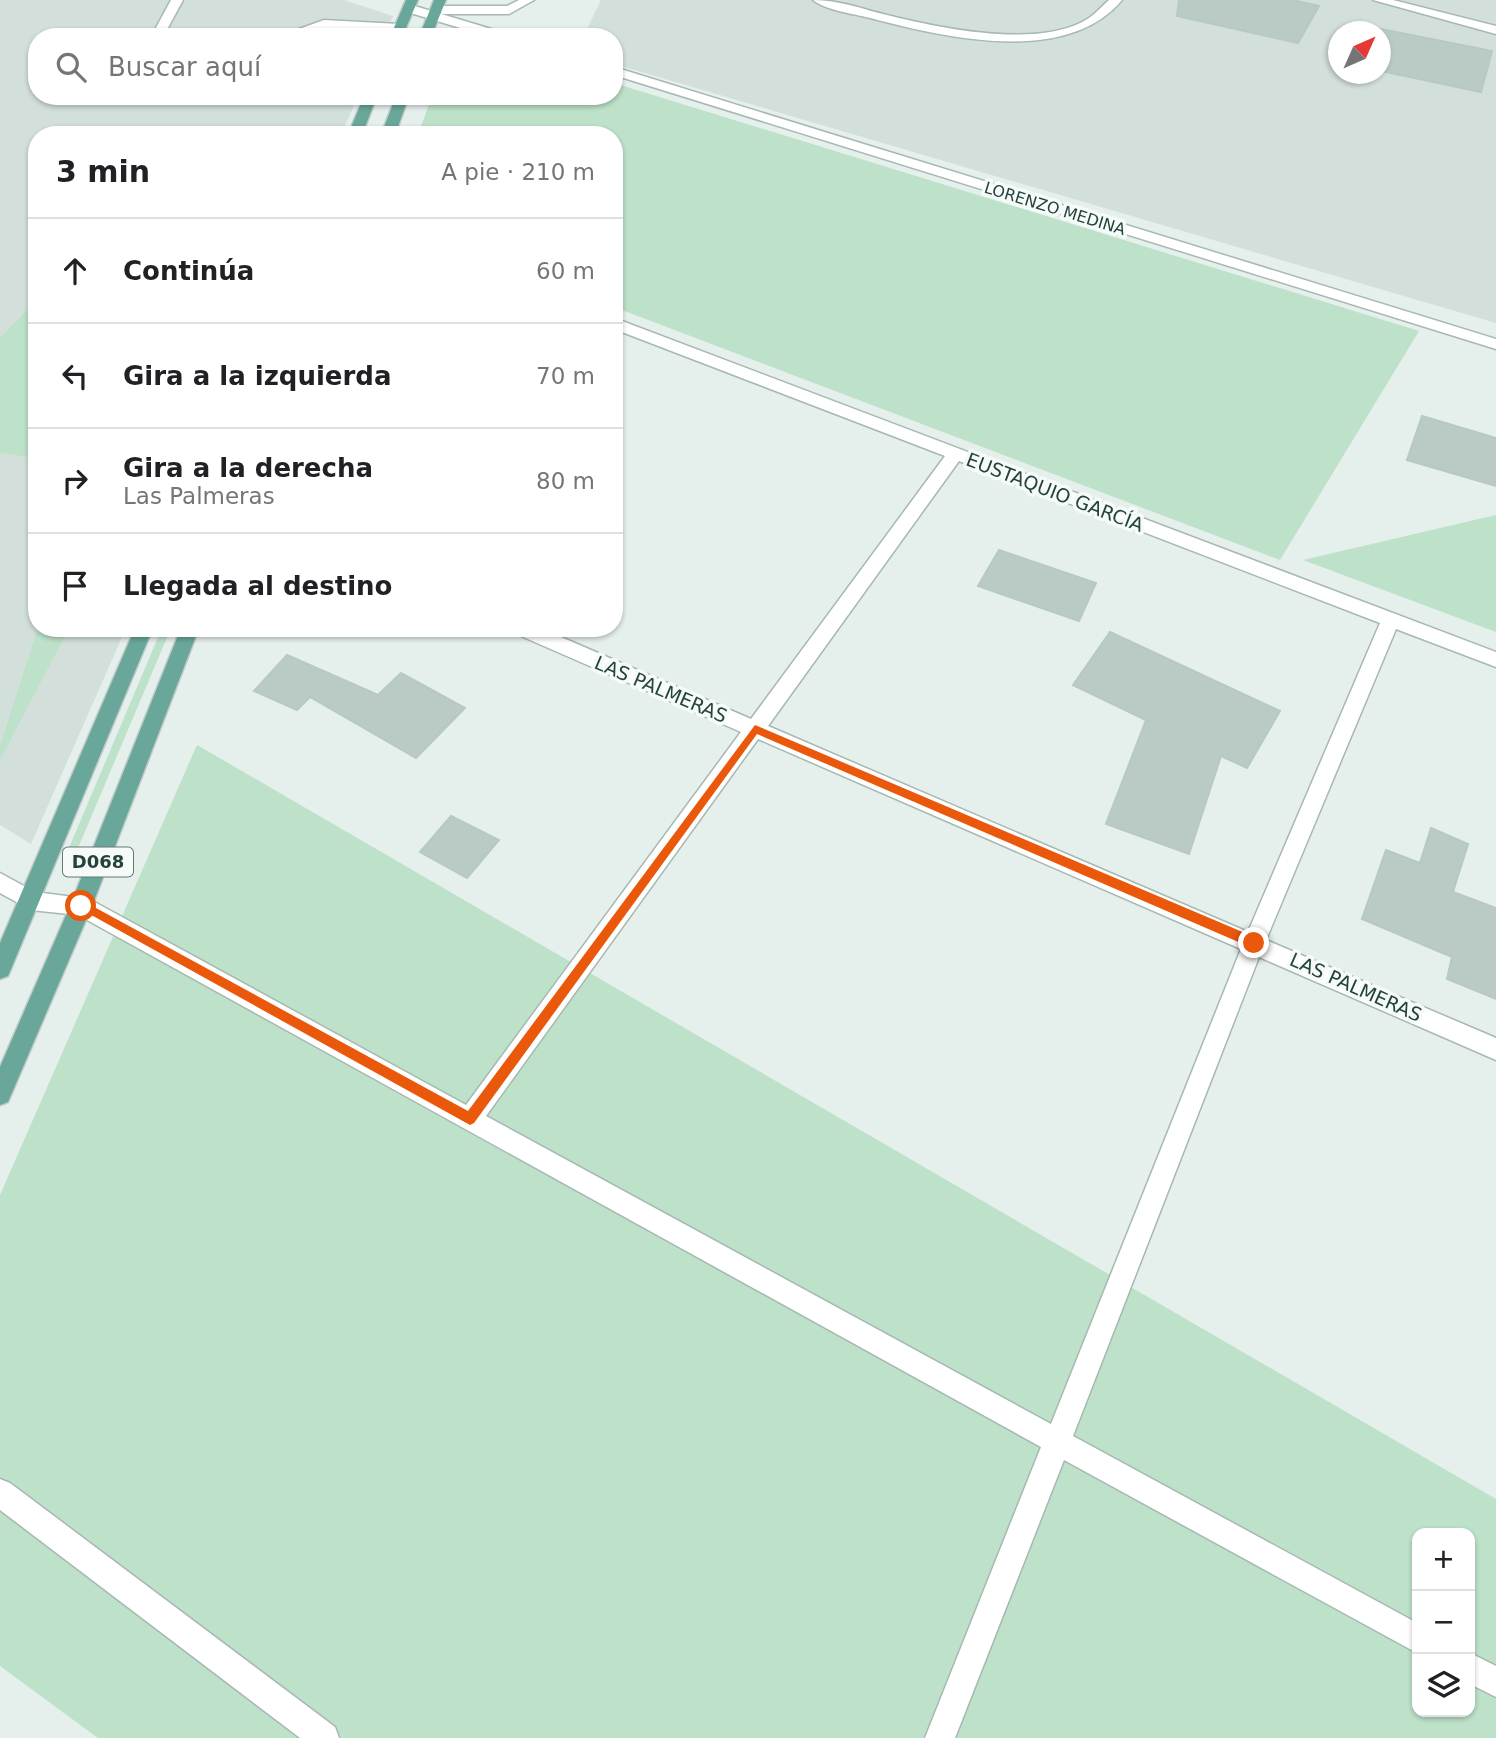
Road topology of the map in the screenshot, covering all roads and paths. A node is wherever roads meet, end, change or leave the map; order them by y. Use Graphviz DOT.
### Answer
graph roads {
  1 [pos="177,0"];
  2 [pos="528,0"];
  3 [pos="818,0"];
  4 [pos="1116,0"];
  5 [pos="1379,0"];
  6 [pos="410,4"];
  7 [pos="437,8"];
  8 [pos="162,28"];
  9 [pos="311,28"];
  10 [pos="357,28"];
  11 [pos="400,28"];
  12 [pos="429,28"];
  13 [pos="483,28"];
  14 [pos="1496,30"];
  15 [pos="623,74"];
  16 [pos="367,105"];
  17 [pos="399,105"];
  18 [pos="359,126"];
  19 [pos="391,126"];
  20 [pos="623,326"];
  21 [pos="1496,344"];
  22 [pos="955,454"];
  23 [pos="1390,621"];
  24 [pos="140,637"];
  25 [pos="186,637"];
  26 [pos="542,637"];
  27 [pos="1496,660"];
  28 [pos="755,729"];
  29 [pos="0,882"];
  30 [pos="31,901"];
  31 [pos="81,906"];
  32 [pos="1254,943"];
  33 [pos="0,969"];
  34 [pos="1496,1049"];
  35 [pos="0,1094"];
  36 [pos="470,1119"];
  37 [pos="1058,1442"];
  38 [pos="0,1493"];
  39 [pos="1412,1636"];
  40 [pos="1475,1671"];
  41 [pos="1496,1682"];
  42 [pos="324,1738"];
  43 [pos="940,1738"];
  1 -- 8 [label="street"];
  2 -- 7 [label="street"];
  3 -- 4 [label="street"];
  5 -- 14 [label="street"];
  6 -- 7 [label="street"];
  6 -- 11 [label="main road"];
  7 -- 12 [label="main road"];
  7 -- 13 [label="street"];
  9 -- 10 [label="street"];
  15 -- 21 [label="street, LORENZO MEDINA"];
  16 -- 18 [label="main road"];
  17 -- 19 [label="main road"];
  20 -- 22 [label="street, EUSTAQUIO GARCÍA"];
  22 -- 23 [label="street, EUSTAQUIO GARCÍA"];
  22 -- 28 [label="street"];
  23 -- 27 [label="street, EUSTAQUIO GARCÍA"];
  23 -- 32 [label="street"];
  24 -- 30 [label="main road, D068"];
  25 -- 31 [label="main road, D068"];
  26 -- 28 [label="street, LAS PALMERAS"];
  28 -- 32 [label="street, LAS PALMERAS"];
  28 -- 36 [label="street"];
  29 -- 30 [label="street"];
  30 -- 31 [label="street"];
  30 -- 33 [label="main road, D068"];
  31 -- 35 [label="main road, D068"];
  31 -- 36 [label="street"];
  32 -- 34 [label="street, LAS PALMERAS"];
  32 -- 37 [label="street"];
  36 -- 37 [label="street"];
  37 -- 39 [label="street"];
  37 -- 43 [label="street"];
  38 -- 42 [label="street"];
  40 -- 41 [label="street"];
}
